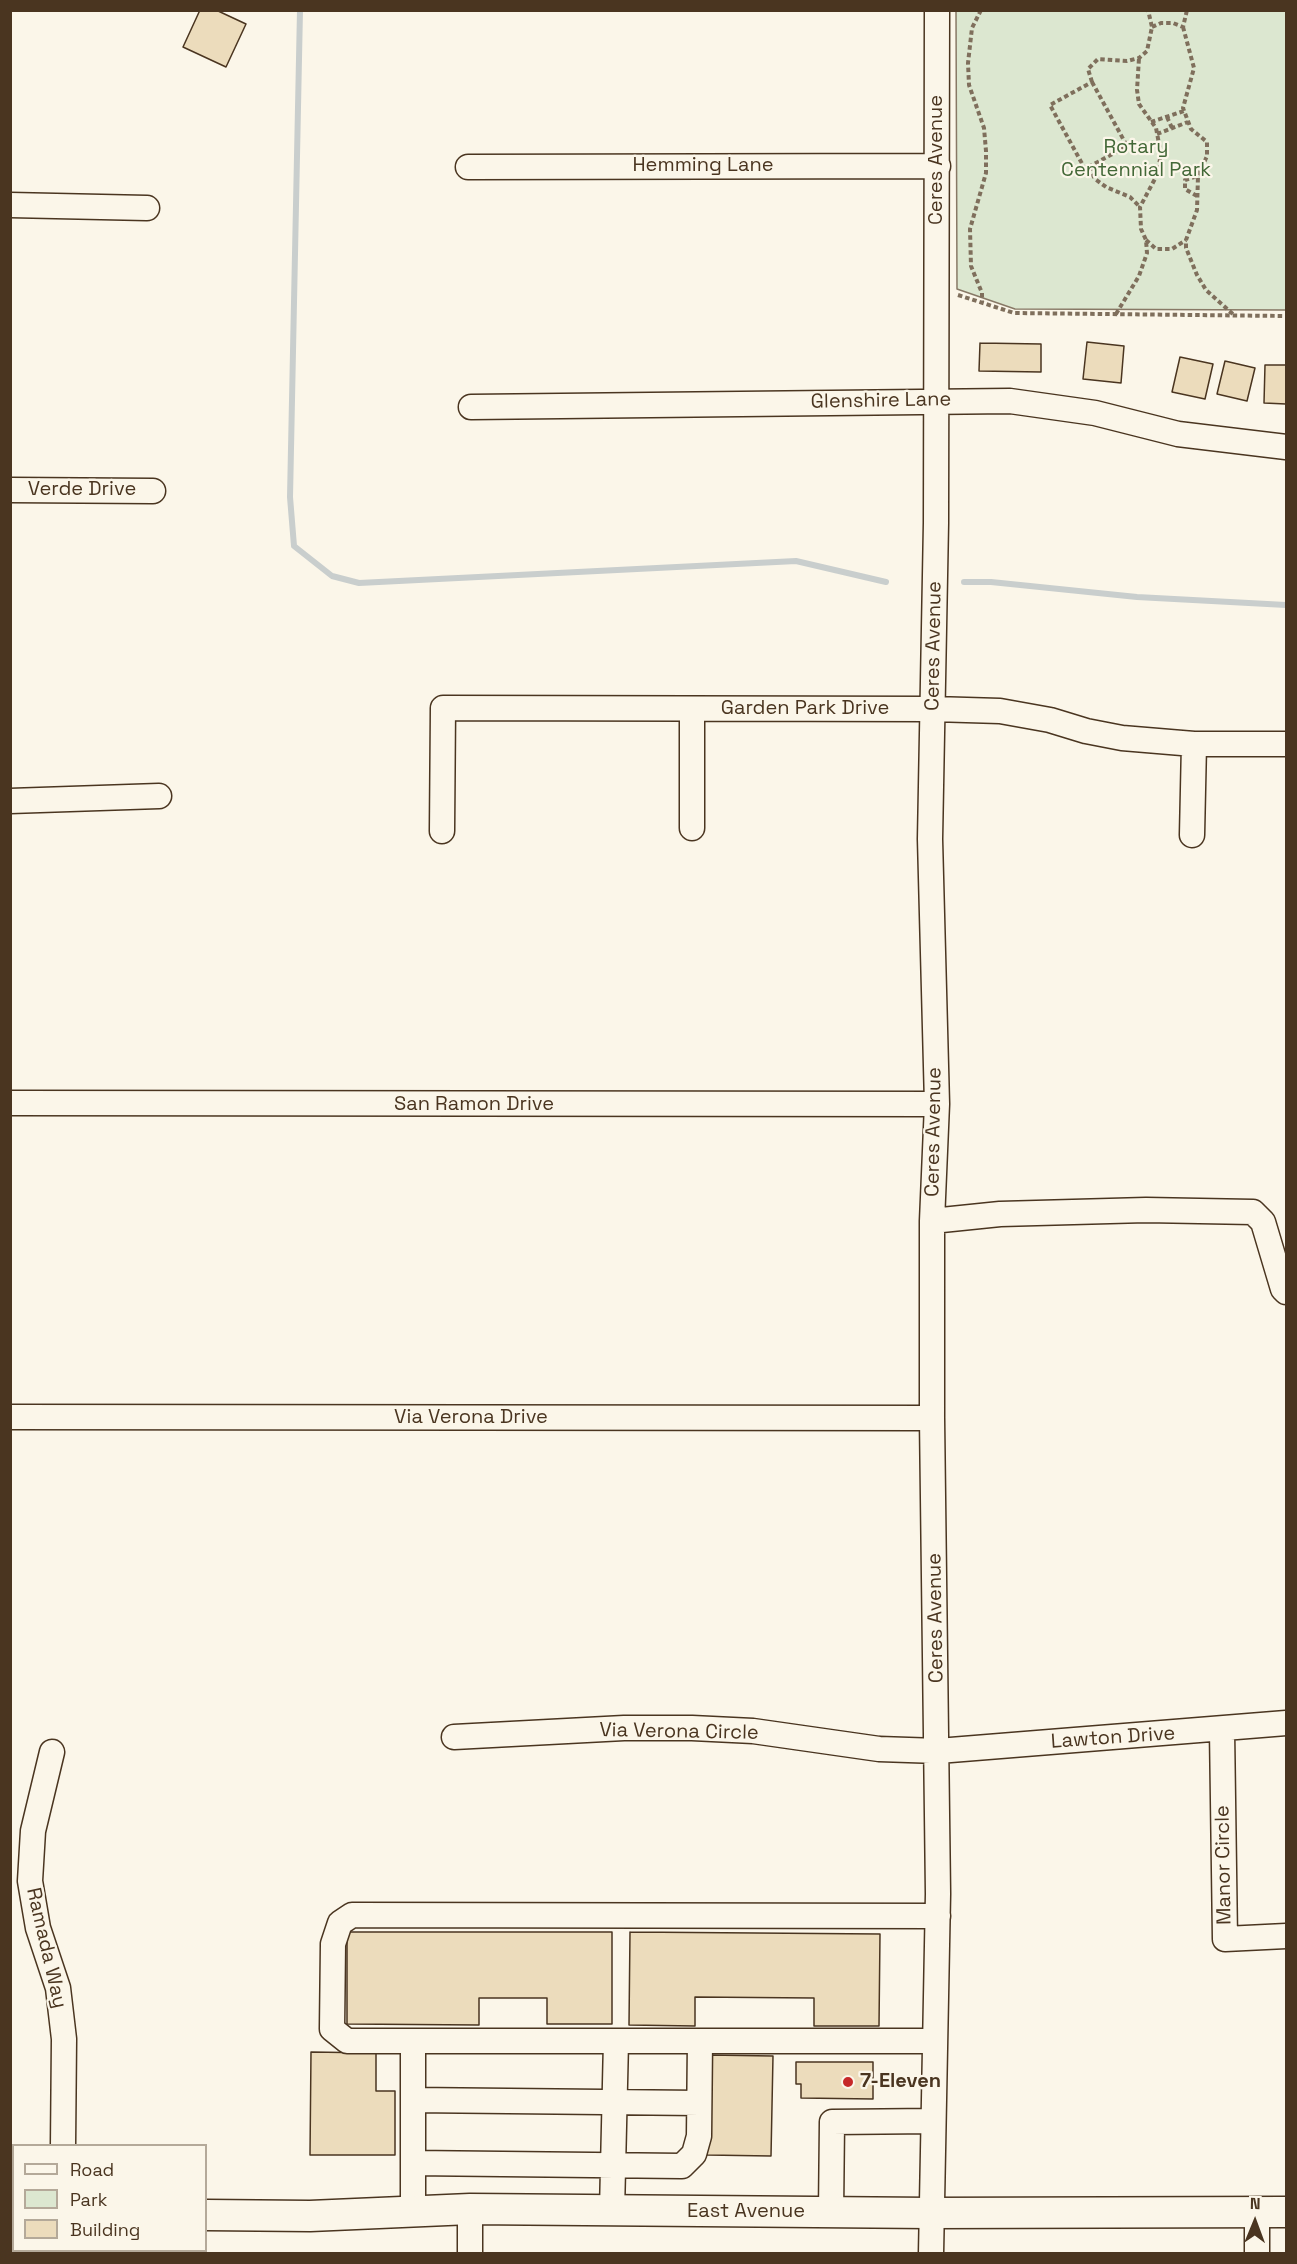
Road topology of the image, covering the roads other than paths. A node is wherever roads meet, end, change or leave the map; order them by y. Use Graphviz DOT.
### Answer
graph roads {
  1 [pos="937,10"];
  2 [pos="938,166"];
  3 [pos="468,167"];
  4 [pos="10,205"];
  5 [pos="147,208"];
  6 [pos="936,400"];
  7 [pos="471,407"];
  8 [pos="1287,447"];
  9 [pos="10,490"];
  10 [pos="153,491"];
  11 [pos="692,709"];
  12 [pos="933,709"];
  13 [pos="1194,744"];
  14 [pos="1287,744"];
  15 [pos="159,796"];
  16 [pos="10,801"];
  17 [pos="692,828"];
  18 [pos="442,831"];
  19 [pos="1192,835"];
  20 [pos="10,1103"];
  21 [pos="938,1104"];
  22 [pos="932,1221"];
  23 [pos="1287,1292"];
  24 [pos="10,1417"];
  25 [pos="932,1418"];
  26 [pos="1287,1723"];
  27 [pos="1222,1730"];
  28 [pos="454,1737"];
  29 [pos="938,1751"];
  30 [pos="52,1752"];
  31 [pos="938,1916"];
  32 [pos="1287,1936"];
  33 [pos="413,2041"];
  34 [pos="616,2041"];
  35 [pos="700,2041"];
  36 [pos="935,2041"];
  37 [pos="413,2100"];
  38 [pos="615,2102"];
  39 [pos="699,2103"];
  40 [pos="933,2121"];
  41 [pos="63,2144"];
  42 [pos="413,2163"];
  43 [pos="613,2165"];
  44 [pos="470,2209"];
  45 [pos="413,2211"];
  46 [pos="612,2211"];
  47 [pos="831,2212"];
  48 [pos="1257,2212"];
  49 [pos="1287,2212"];
  50 [pos="931,2213"];
  51 [pos="207,2216"];
  52 [pos="470,2253"];
  53 [pos="931,2253"];
  54 [pos="1257,2253"];
  1 -- 2 [label="street, Ceres Avenue"];
  2 -- 3 [label="street, Hemming Lane"];
  2 -- 6 [label="street, Ceres Avenue"];
  4 -- 5 [label="street"];
  6 -- 7 [label="street, Glenshire Lane"];
  6 -- 8 [label="street, Glenshire Lane"];
  6 -- 12 [label="street, Ceres Avenue"];
  9 -- 10 [label="street, Verde Drive"];
  11 -- 12 [label="street, Garden Park Drive"];
  11 -- 17 [label="street"];
  11 -- 18 [label="street, Garden Park Drive"];
  12 -- 13 [label="street, Garden Park Drive"];
  12 -- 21 [label="street, Ceres Avenue"];
  13 -- 14 [label="street, Garden Park Drive"];
  13 -- 19 [label="street"];
  15 -- 16 [label="street"];
  20 -- 21 [label="street, San Ramon Drive"];
  21 -- 22 [label="street, Ceres Avenue"];
  22 -- 23 [label="street"];
  22 -- 25 [label="street, Ceres Avenue"];
  24 -- 25 [label="street, Via Verona Drive"];
  25 -- 29 [label="street, Ceres Avenue"];
  26 -- 27 [label="street, Lawton Drive"];
  27 -- 29 [label="street, Lawton Drive"];
  27 -- 32 [label="street, Manor Circle"];
  28 -- 29 [label="street, Via Verona Circle"];
  29 -- 31 [label="street, Ceres Avenue"];
  30 -- 41 [label="street, Ramada Way"];
  31 -- 33 [label="street"];
  31 -- 36 [label="street, Ceres Avenue"];
  33 -- 34 [label="street"];
  33 -- 37 [label="street"];
  34 -- 35 [label="street"];
  34 -- 38 [label="street"];
  35 -- 36 [label="street"];
  35 -- 39 [label="street"];
  36 -- 40 [label="street, Ceres Avenue"];
  37 -- 38 [label="street"];
  37 -- 42 [label="street"];
  38 -- 39 [label="street"];
  38 -- 43 [label="street"];
  39 -- 43 [label="street"];
  40 -- 47 [label="street"];
  40 -- 50 [label="street, Ceres Avenue"];
  42 -- 43 [label="street"];
  42 -- 45 [label="street"];
  43 -- 46 [label="street"];
  44 -- 45 [label="main road, East Avenue"];
  44 -- 46 [label="main road, East Avenue"];
  44 -- 52 [label="street"];
  45 -- 51 [label="main road, East Avenue"];
  46 -- 47 [label="main road, East Avenue"];
  47 -- 50 [label="main road, East Avenue"];
  48 -- 49 [label="main road, East Avenue"];
  48 -- 50 [label="main road, East Avenue"];
  48 -- 54 [label="street"];
  50 -- 53 [label="street, Ceres Avenue"];
}
